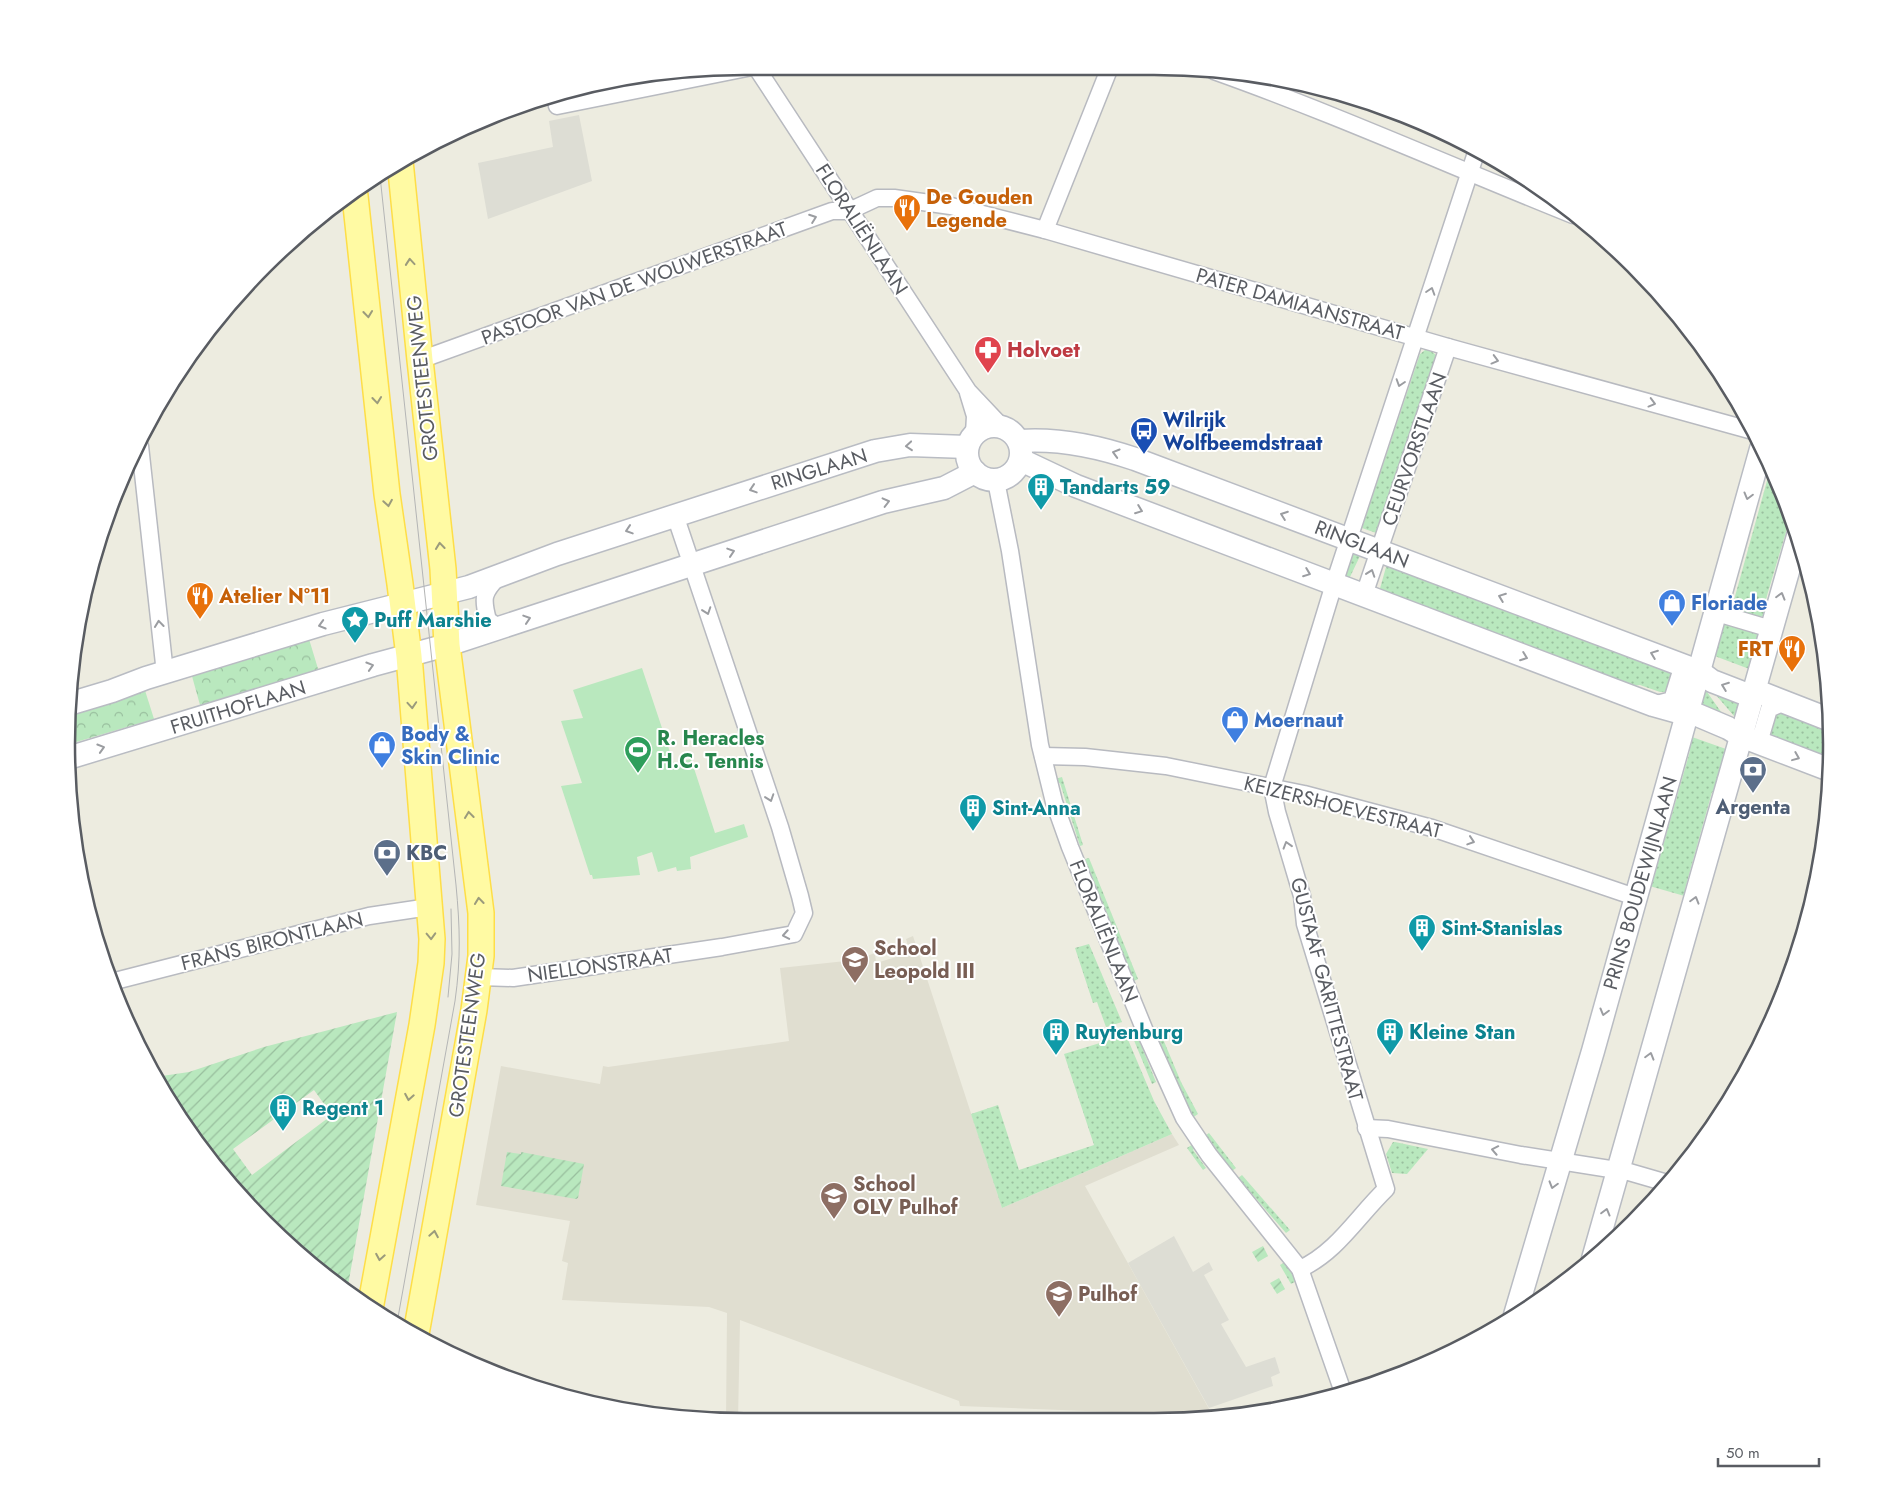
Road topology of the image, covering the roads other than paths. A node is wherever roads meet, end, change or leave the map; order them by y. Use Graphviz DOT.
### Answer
graph roads {
  1 [pos="762,75"];
  2 [pos="1107,75"];
  3 [pos="707,76"];
  4 [pos="1241,81"];
  5 [pos="556,103"];
  6 [pos="1475,158"];
  7 [pos="401,170"];
  8 [pos="1469,174"];
  9 [pos="355,200"];
  10 [pos="1552,207"];
  11 [pos="849,211"];
  12 [pos="1045,230"];
  13 [pos="1415,337"];
  14 [pos="1448,347"];
  15 [pos="420,360"];
  16 [pos="968,391"];
  17 [pos="1000,426"];
  18 [pos="1745,433"];
  19 [pos="970,441"];
  20 [pos="1752,444"];
  21 [pos="1020,451"];
  22 [pos="139,460"];
  23 [pos="975,472"];
  24 [pos="996,481"];
  25 [pos="675,515"];
  26 [pos="1350,539"];
  27 [pos="1379,550"];
  28 [pos="1794,551"];
  29 [pos="692,565"];
  30 [pos="498,577"];
  31 [pos="1334,584"];
  32 [pos="444,594"];
  33 [pos="1364,595"];
  34 [pos="403,605"];
  35 [pos="1717,613"];
  36 [pos="499,628"];
  37 [pos="1771,629"];
  38 [pos="447,645"];
  39 [pos="409,656"];
  40 [pos="1678,663"];
  41 [pos="1700,672"];
  42 [pos="165,673"];
  43 [pos="1753,693"];
  44 [pos="76,702"];
  45 [pos="1784,702"];
  46 [pos="1653,705"];
  47 [pos="1687,712"];
  48 [pos="1822,717"];
  49 [pos="1741,736"];
  50 [pos="1763,744"];
  51 [pos="75,756"];
  52 [pos="1043,756"];
  53 [pos="1822,767"];
  54 [pos="1272,787"];
  55 [pos="1636,897"];
  56 [pos="430,907"];
  57 [pos="479,977"];
  58 [pos="119,981"];
  59 [pos="1366,1128"];
  60 [pos="1560,1162"];
  61 [pos="1617,1171"];
  62 [pos="1660,1181"];
  63 [pos="1597,1245"];
  64 [pos="1300,1269"];
  65 [pos="372,1300"];
  66 [pos="1519,1304"];
  67 [pos="417,1327"];
  68 [pos="1341,1386"];
  1 -- 11 [label="street, FLORALIËNLAAN"];
  2 -- 12 [label="street"];
  3 -- 5 [label="street"];
  4 -- 8 [label="street"];
  6 -- 8 [label="street, CEURVORSTLAAN"];
  15 -- 7 [label="main road, GROTESTEENWEG, one-way"];
  8 -- 10 [label="street"];
  13 -- 8 [label="street, CEURVORSTLAAN, one-way"];
  9 -- 34 [label="main road, one-way"];
  11 -- 12 [label="street, PATER DAMIAANSTRAAT"];
  15 -- 11 [label="street, PASTOOR VAN DE WOUWERSTRAAT, one-way"];
  11 -- 16 [label="street, FLORALIËNLAAN"];
  12 -- 13 [label="street, PATER DAMIAANSTRAAT"];
  13 -- 14 [label="street, PATER DAMIAANSTRAAT"];
  13 -- 26 [label="street, CEURVORSTLAAN, one-way"];
  14 -- 18 [label="street, PATER DAMIAANSTRAAT, one-way"];
  14 -- 27 [label="street, CEURVORSTLAAN"];
  32 -- 15 [label="main road, GROTESTEENWEG, one-way"];
  16 -- 17 [label="street, FLORALIËNLAAN"];
  16 -- 19 [label="street, FLORALIËNLAAN"];
  17 -- 19 [label="street, RINGLAAN"];
  17 -- 21 [label="street"];
  19 -- 23 [label="street"];
  19 -- 25 [label="street, RINGLAAN, one-way"];
  20 -- 35 [label="street, PRINS BOUDEWIJNLAAN, one-way"];
  21 -- 24 [label="street"];
  26 -- 21 [label="street, RINGLAAN, one-way"];
  21 -- 31 [label="street, one-way"];
  42 -- 22 [label="street, one-way"];
  23 -- 24 [label="street"];
  29 -- 23 [label="street, one-way"];
  24 -- 52 [label="street, FLORALIËNLAAN"];
  25 -- 29 [label="street"];
  25 -- 30 [label="street, RINGLAAN, one-way"];
  26 -- 27 [label="street, RINGLAAN"];
  26 -- 31 [label="street, CEURVORSTLAAN"];
  33 -- 27 [label="street, CEURVORSTLAAN, one-way"];
  40 -- 27 [label="street, RINGLAAN, one-way"];
  37 -- 28 [label="street, one-way"];
  36 -- 29 [label="street, one-way"];
  29 -- 57 [label="street, NIELLONSTRAAT, one-way"];
  30 -- 32 [label="street, RINGLAAN"];
  30 -- 36 [label="street"];
  31 -- 33 [label="street"];
  31 -- 54 [label="street, CEURVORSTLAAN"];
  32 -- 34 [label="street, RINGLAAN"];
  32 -- 38 [label="main road, GROTESTEENWEG"];
  33 -- 46 [label="street, one-way"];
  34 -- 39 [label="main road"];
  34 -- 42 [label="street, one-way"];
  35 -- 37 [label="street"];
  35 -- 41 [label="street, PRINS BOUDEWIJNLAAN"];
  36 -- 38 [label="street"];
  37 -- 43 [label="street"];
  38 -- 39 [label="street, FRUITHOFLAAN"];
  57 -- 38 [label="main road, GROTESTEENWEG, one-way"];
  51 -- 39 [label="street, FRUITHOFLAAN, one-way"];
  39 -- 56 [label="main road, one-way"];
  40 -- 41 [label="street, RINGLAAN"];
  40 -- 46 [label="street"];
  43 -- 41 [label="street, RINGLAAN, one-way"];
  41 -- 47 [label="street, PRINS BOUDEWIJNLAAN"];
  42 -- 44 [label="street"];
  43 -- 45 [label="street, RINGLAAN"];
  43 -- 49 [label="street"];
  45 -- 48 [label="street, RINGLAAN"];
  45 -- 50 [label="street"];
  46 -- 47 [label="street"];
  47 -- 49 [label="street"];
  47 -- 55 [label="street, PRINS BOUDEWIJNLAAN"];
  49 -- 50 [label="street"];
  61 -- 49 [label="street, one-way"];
  50 -- 53 [label="street, one-way"];
  52 -- 54 [label="street, KEIZERSHOEVESTRAAT"];
  52 -- 64 [label="street, FLORALIËNLAAN"];
  54 -- 55 [label="street, KEIZERSHOEVESTRAAT, one-way"];
  59 -- 54 [label="street, GUSTAAF GARITTESTRAAT, one-way"];
  55 -- 60 [label="street, PRINS BOUDEWIJNLAAN, one-way"];
  56 -- 58 [label="street, FRANS BIRONTLAAN"];
  56 -- 65 [label="main road, one-way"];
  67 -- 57 [label="main road, GROTESTEENWEG, one-way"];
  60 -- 59 [label="street, one-way"];
  59 -- 64 [label="street, GUSTAAF GARITTESTRAAT"];
  60 -- 61 [label="street"];
  60 -- 66 [label="street, PRINS BOUDEWIJNLAAN, one-way"];
  61 -- 62 [label="street"];
  63 -- 61 [label="street, one-way"];
  64 -- 68 [label="street, FLORALIËNLAAN"];
}
